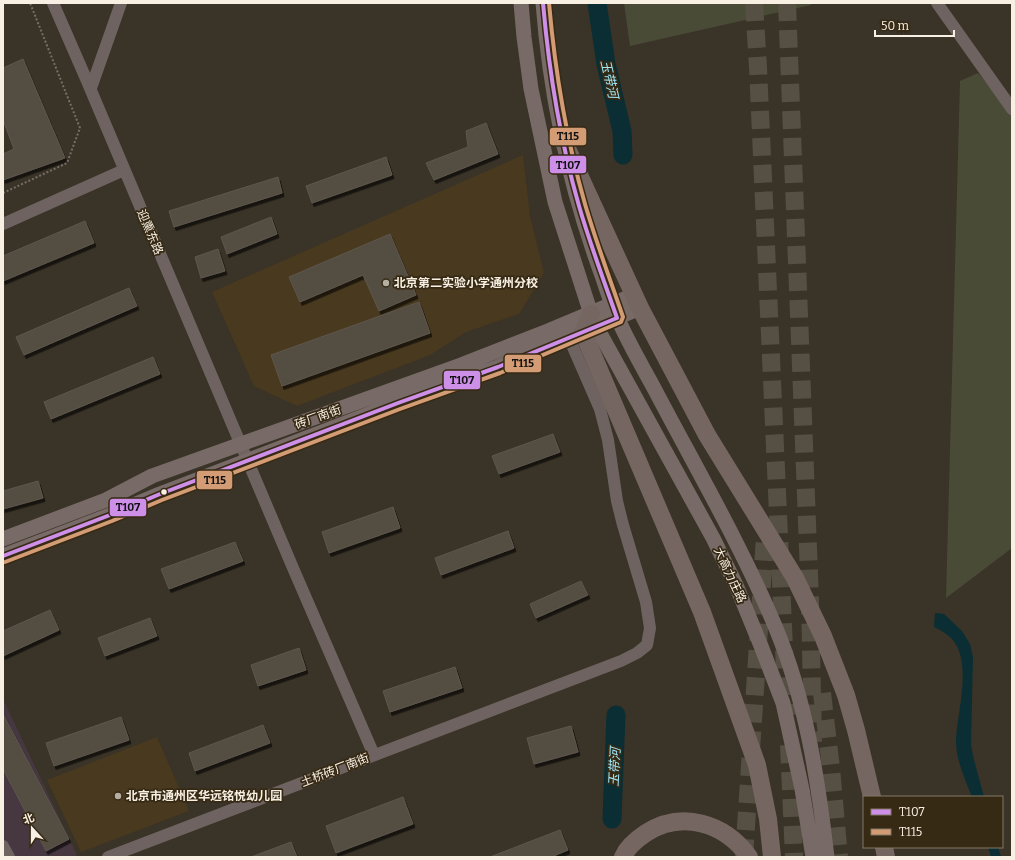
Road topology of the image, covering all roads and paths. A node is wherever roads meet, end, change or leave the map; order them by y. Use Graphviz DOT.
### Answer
graph roads {
  1 [pos="30,3"];
  2 [pos="53,3"];
  3 [pos="121,3"];
  4 [pos="521,3"];
  5 [pos="543,3"];
  6 [pos="937,3"];
  7 [pos="90,88"];
  8 [pos="1012,109"];
  9 [pos="563,140"];
  10 [pos="124,170"];
  11 [pos="3,193"];
  12 [pos="3,224"];
  13 [pos="637,302"];
  14 [pos="615,311"];
  15 [pos="585,327"];
  16 [pos="241,444"];
  17 [pos="248,461"];
  18 [pos="3,539"];
  19 [pos="3,556"];
  20 [pos="374,755"];
  21 [pos="872,796"];
  22 [pos="3,846"];
  23 [pos="9,857"];
  24 [pos="108,857"];
  25 [pos="623,857"];
  26 [pos="749,857"];
  27 [pos="772,857"];
  28 [pos="813,857"];
  29 [pos="827,857"];
  1 -- 11 [label="path"];
  2 -- 7 [label="street, 迎熏东路"];
  3 -- 7 [label="street"];
  4 -- 15 [label="main road, 大高力庄路"];
  5 -- 9 [label="main road, 大高力庄路"];
  6 -- 8 [label="street"];
  7 -- 10 [label="street, 迎熏东路"];
  9 -- 13 [label="highway"];
  9 -- 14 [label="main road, 大高力庄路"];
  10 -- 12 [label="street"];
  10 -- 16 [label="street, 迎熏东路"];
  13 -- 14 [label="main road, 砖厂南街"];
  13 -- 21 [label="highway"];
  14 -- 15 [label="main road, 砖厂南街"];
  14 -- 29 [label="main road, 大高力庄路"];
  15 -- 16 [label="main road, 砖厂南街"];
  15 -- 17 [label="main road, 砖厂南街"];
  15 -- 20 [label="street, 土桥砖厂南街"];
  15 -- 27 [label="highway"];
  15 -- 28 [label="main road, 大高力庄路"];
  16 -- 17 [label="street, 迎熏东路"];
  16 -- 18 [label="main road, 砖厂南街"];
  17 -- 19 [label="main road, 砖厂南街"];
  17 -- 20 [label="street, 迎熏东路"];
  20 -- 24 [label="street, 土桥砖厂南街"];
  22 -- 23 [label="street"];
  25 -- 26 [label="highway"];
}
